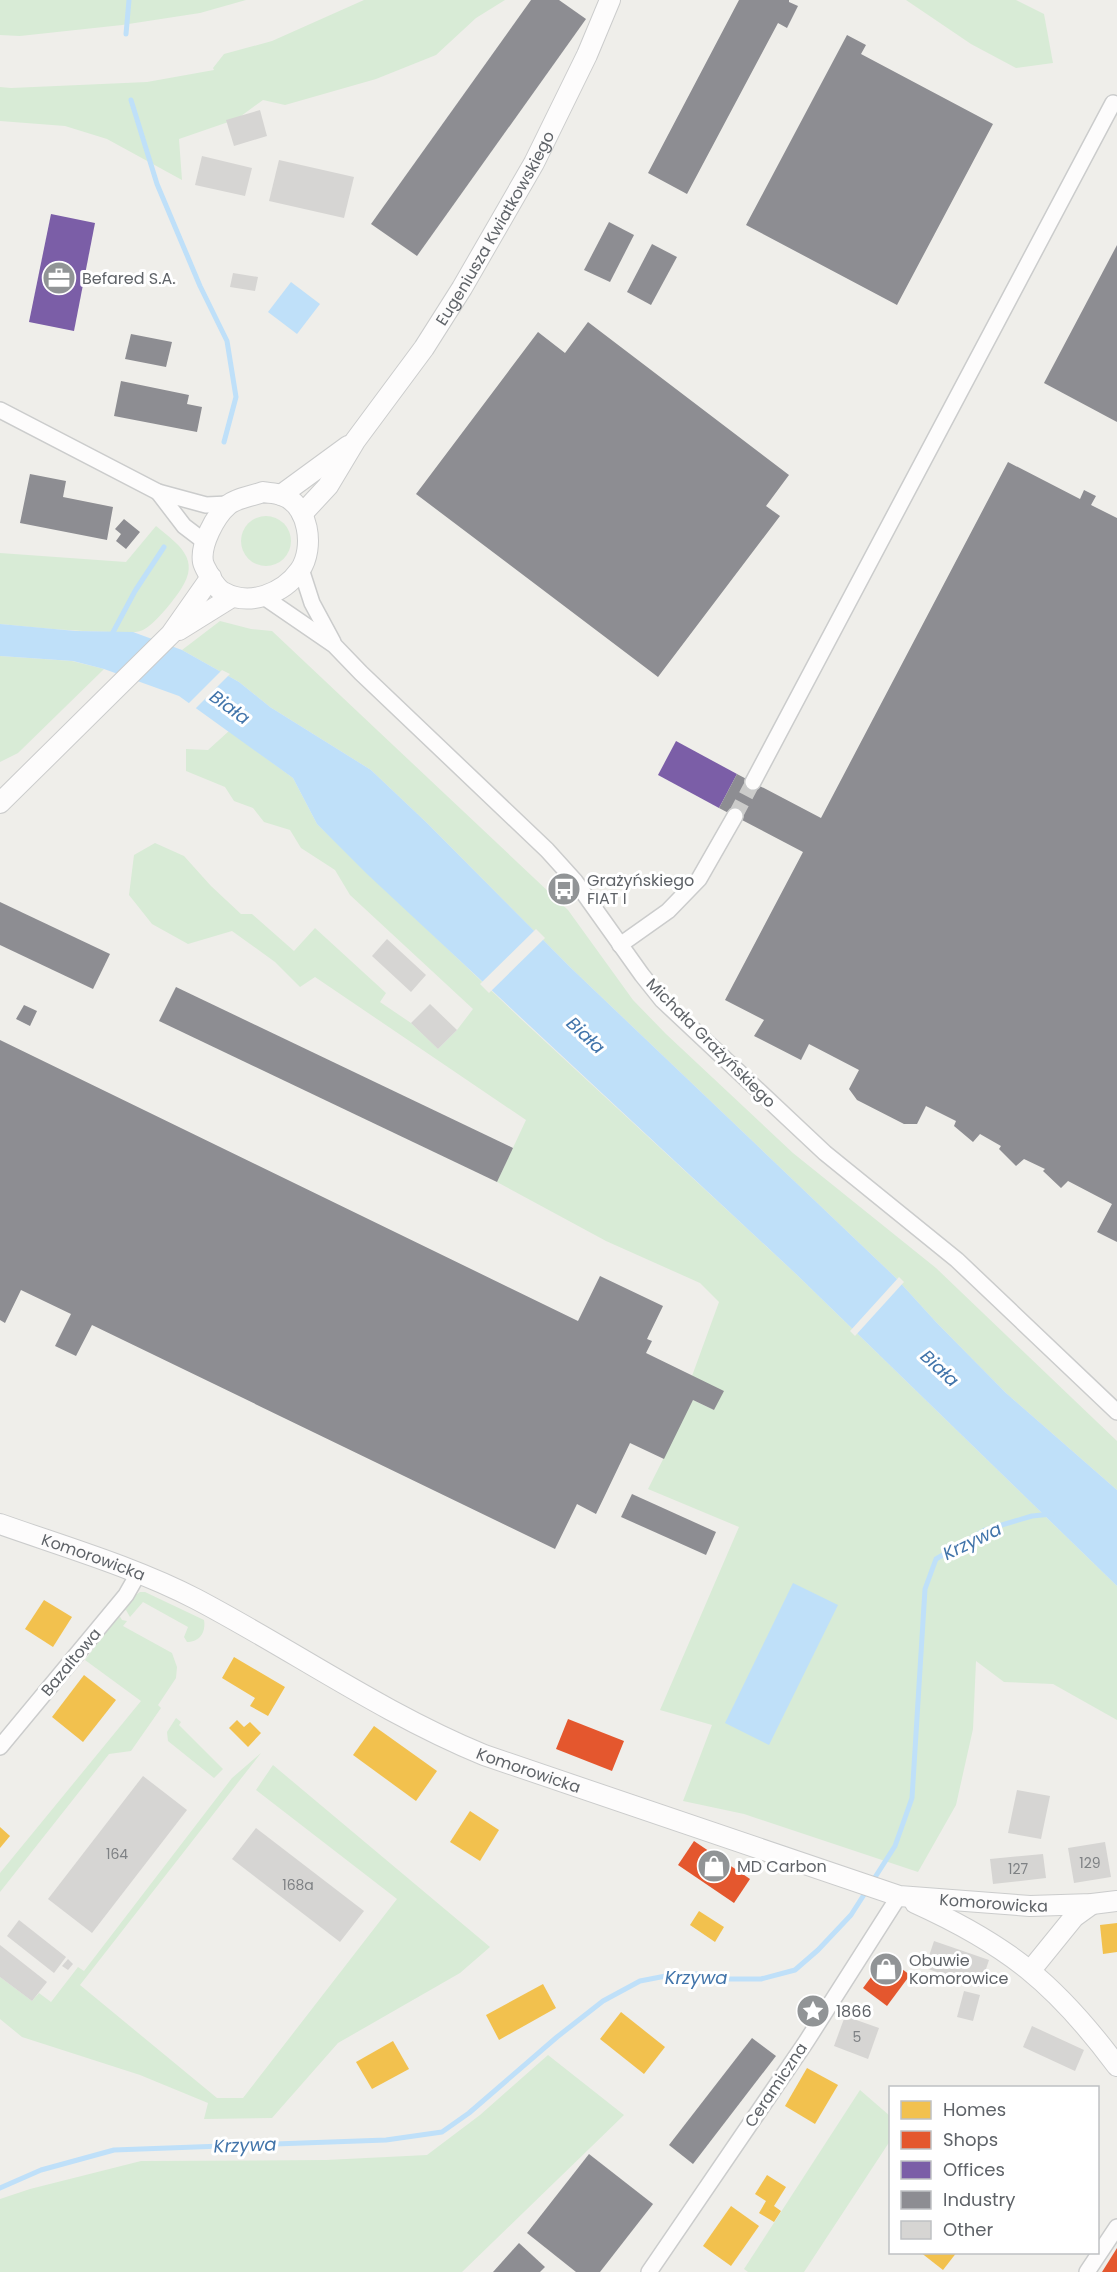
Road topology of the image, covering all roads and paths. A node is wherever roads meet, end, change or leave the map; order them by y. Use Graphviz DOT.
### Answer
graph roads {
  1 [pos="610,0"];
  2 [pos="1113,103"];
  3 [pos="0,410"];
  4 [pos="355,441"];
  5 [pos="158,492"];
  6 [pos="281,495"];
  7 [pos="229,504"];
  8 [pos="302,514"];
  9 [pos="205,542"];
  10 [pos="301,569"];
  11 [pos="211,578"];
  12 [pos="232,597"];
  13 [pos="264,597"];
  14 [pos="171,634"];
  15 [pos="334,645"];
  16 [pos="753,782"];
  17 [pos="0,803"];
  18 [pos="735,816"];
  19 [pos="620,945"];
  20 [pos="1117,1412"];
  21 [pos="0,1524"];
  22 [pos="138,1574"];
  23 [pos="0,1747"];
  24 [pos="894,1894"];
  25 [pos="1117,1901"];
  26 [pos="1092,1904"];
  27 [pos="1031,1970"];
  28 [pos="1117,2066"];
  29 [pos="1117,2227"];
  30 [pos="649,2272"];
  31 [pos="1087,2272"];
  1 -- 4 [label="street, Eugeniusza Kwiatkowskiego"];
  2 -- 16 [label="street"];
  3 -- 5 [label="street"];
  4 -- 6 [label="street, Eugeniusza Kwiatkowskiego"];
  4 -- 8 [label="street, Eugeniusza Kwiatkowskiego"];
  5 -- 7 [label="street"];
  5 -- 9 [label="street"];
  6 -- 7 [label="street"];
  6 -- 8 [label="street"];
  7 -- 9 [label="street"];
  8 -- 10 [label="street"];
  9 -- 11 [label="street"];
  10 -- 13 [label="street"];
  10 -- 15 [label="street, Michała Grażyńskiego"];
  11 -- 12 [label="street"];
  11 -- 14 [label="street"];
  12 -- 13 [label="street"];
  12 -- 14 [label="street"];
  13 -- 15 [label="street, Michała Grażyńskiego"];
  14 -- 17 [label="street"];
  15 -- 19 [label="street, Michała Grażyńskiego"];
  18 -- 19 [label="street"];
  19 -- 20 [label="street, Michała Grażyńskiego"];
  21 -- 22 [label="street, Komorowicka"];
  22 -- 23 [label="street, Bazaltowa"];
  22 -- 24 [label="street, Komorowicka"];
  24 -- 26 [label="street, Komorowicka"];
  24 -- 27 [label="street"];
  24 -- 30 [label="street, Ceramiczna"];
  25 -- 26 [label="street, Komorowicka"];
  26 -- 27 [label="street, Komorowicka"];
  27 -- 28 [label="street"];
  29 -- 31 [label="street"];
}
